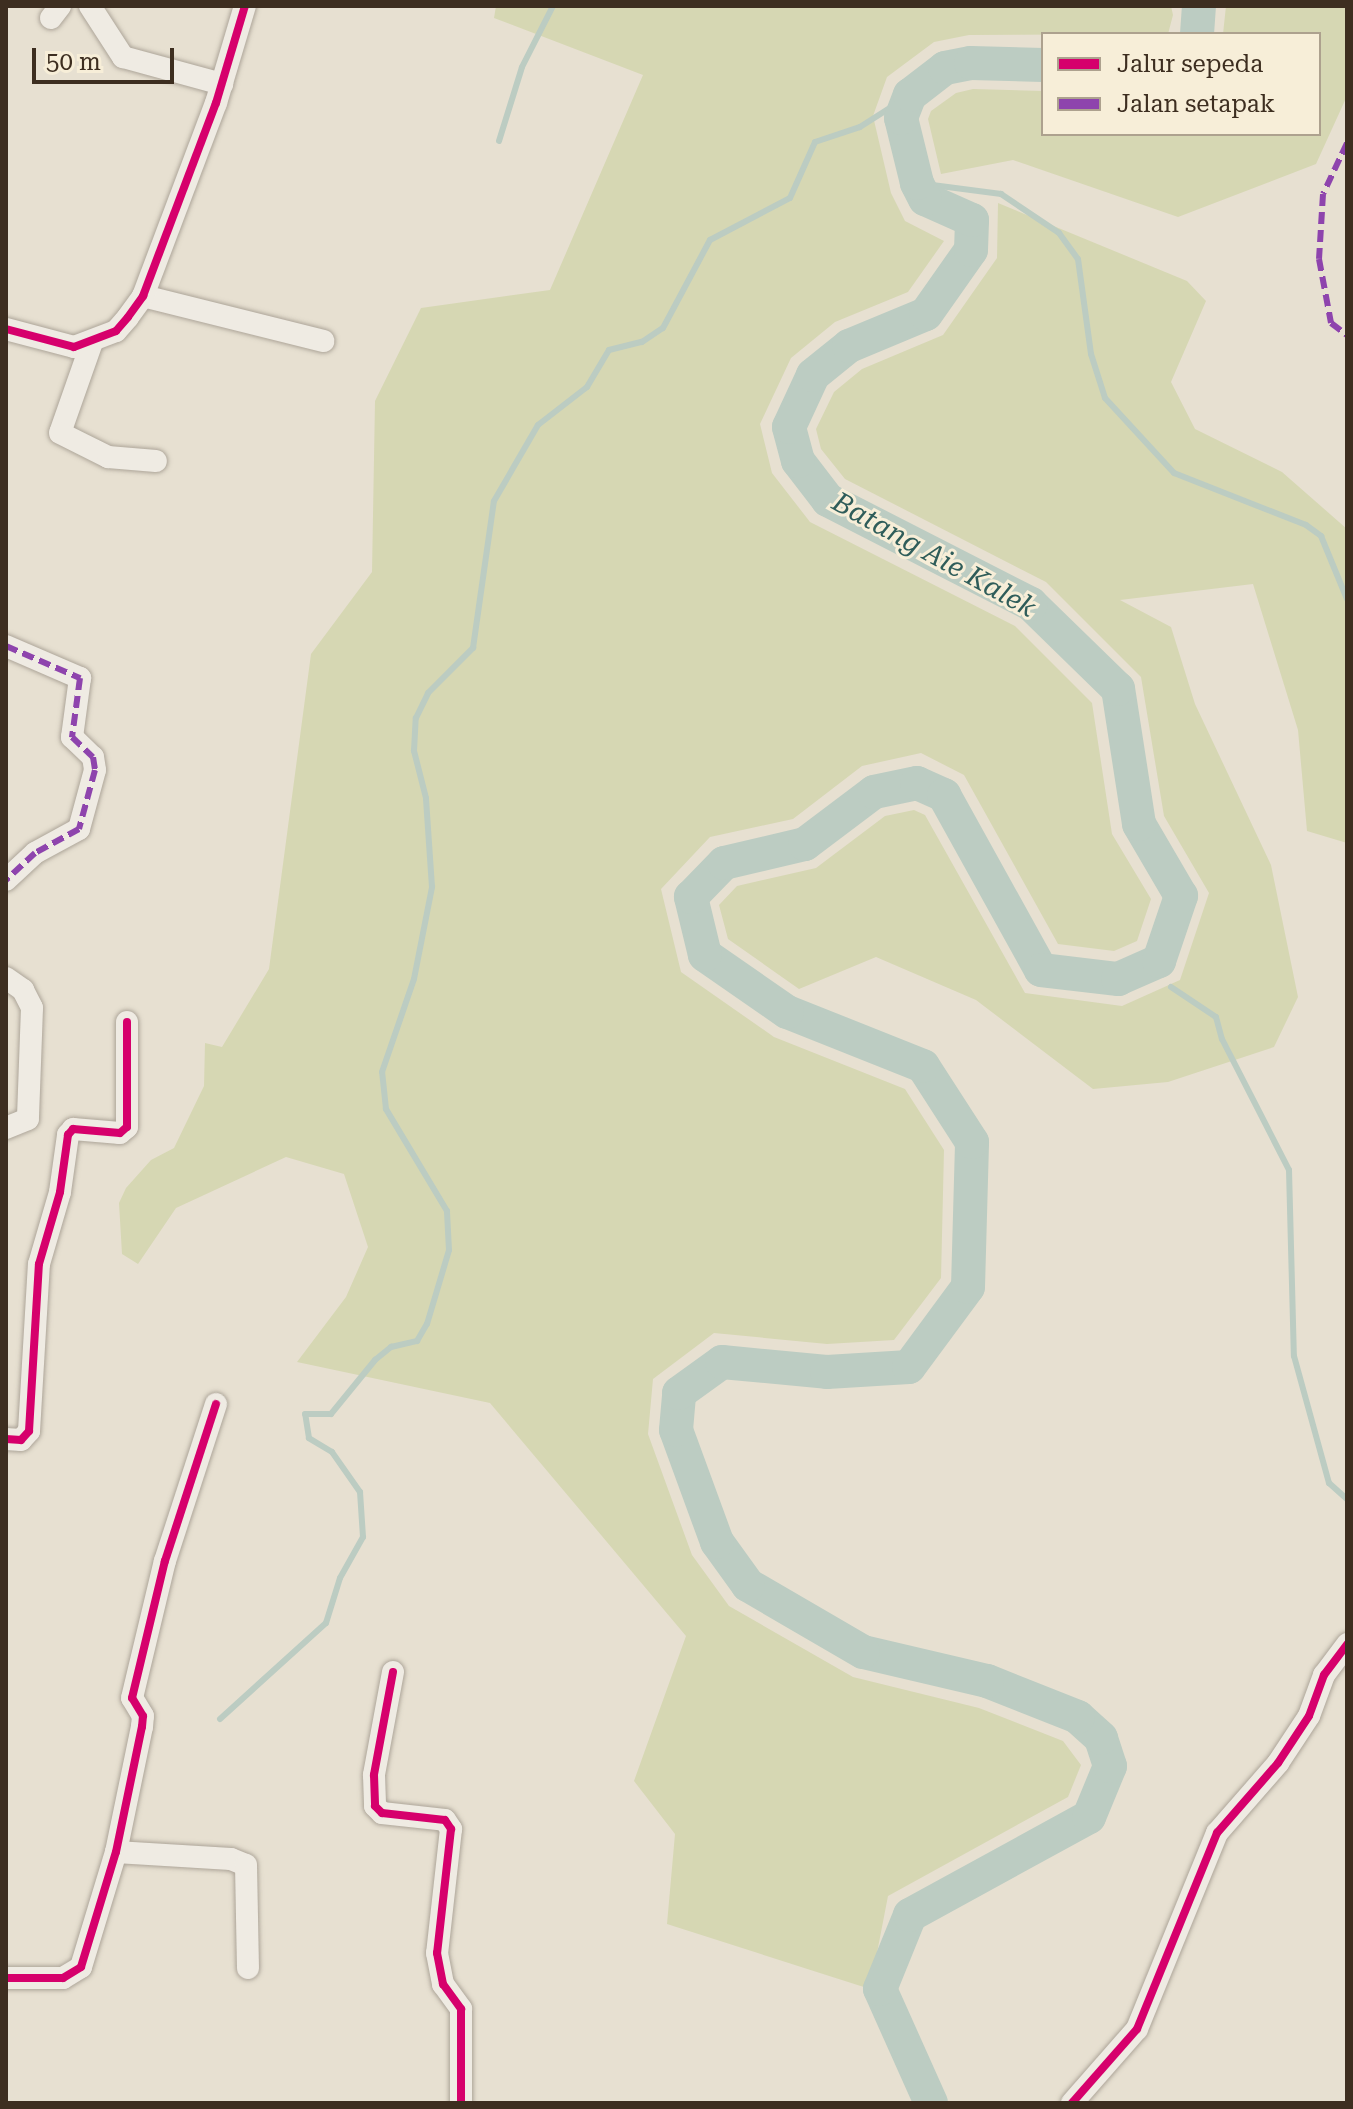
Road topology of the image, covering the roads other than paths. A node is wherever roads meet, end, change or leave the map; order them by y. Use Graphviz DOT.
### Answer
graph roads {
  1 [pos="90,6"];
  2 [pos="245,6"];
  3 [pos="222,84"];
  4 [pos="143,296"];
  5 [pos="6,329"];
  6 [pos="323,341"];
  7 [pos="92,342"];
  8 [pos="156,461"];
  9 [pos="6,646"];
  10 [pos="6,880"];
  11 [pos="6,978"];
  12 [pos="127,1022"];
  13 [pos="6,1128"];
  14 [pos="216,1404"];
  15 [pos="6,1439"];
  16 [pos="1347,1644"];
  17 [pos="1340,1665"];
  18 [pos="393,1672"];
  19 [pos="116,1852"];
  20 [pos="248,1968"];
  21 [pos="6,1978"];
  22 [pos="461,2103"];
  23 [pos="1072,2103"];
  1 -- 3 [label="street"];
  2 -- 3 [label="street"];
  3 -- 4 [label="street"];
  4 -- 6 [label="street"];
  4 -- 7 [label="street"];
  5 -- 7 [label="street"];
  7 -- 8 [label="street"];
  9 -- 10 [label="street"];
  11 -- 13 [label="street"];
  12 -- 15 [label="street"];
  14 -- 19 [label="street"];
  16 -- 17 [label="street"];
  17 -- 23 [label="street"];
  18 -- 22 [label="street"];
  19 -- 20 [label="street"];
  19 -- 21 [label="street"];
}
